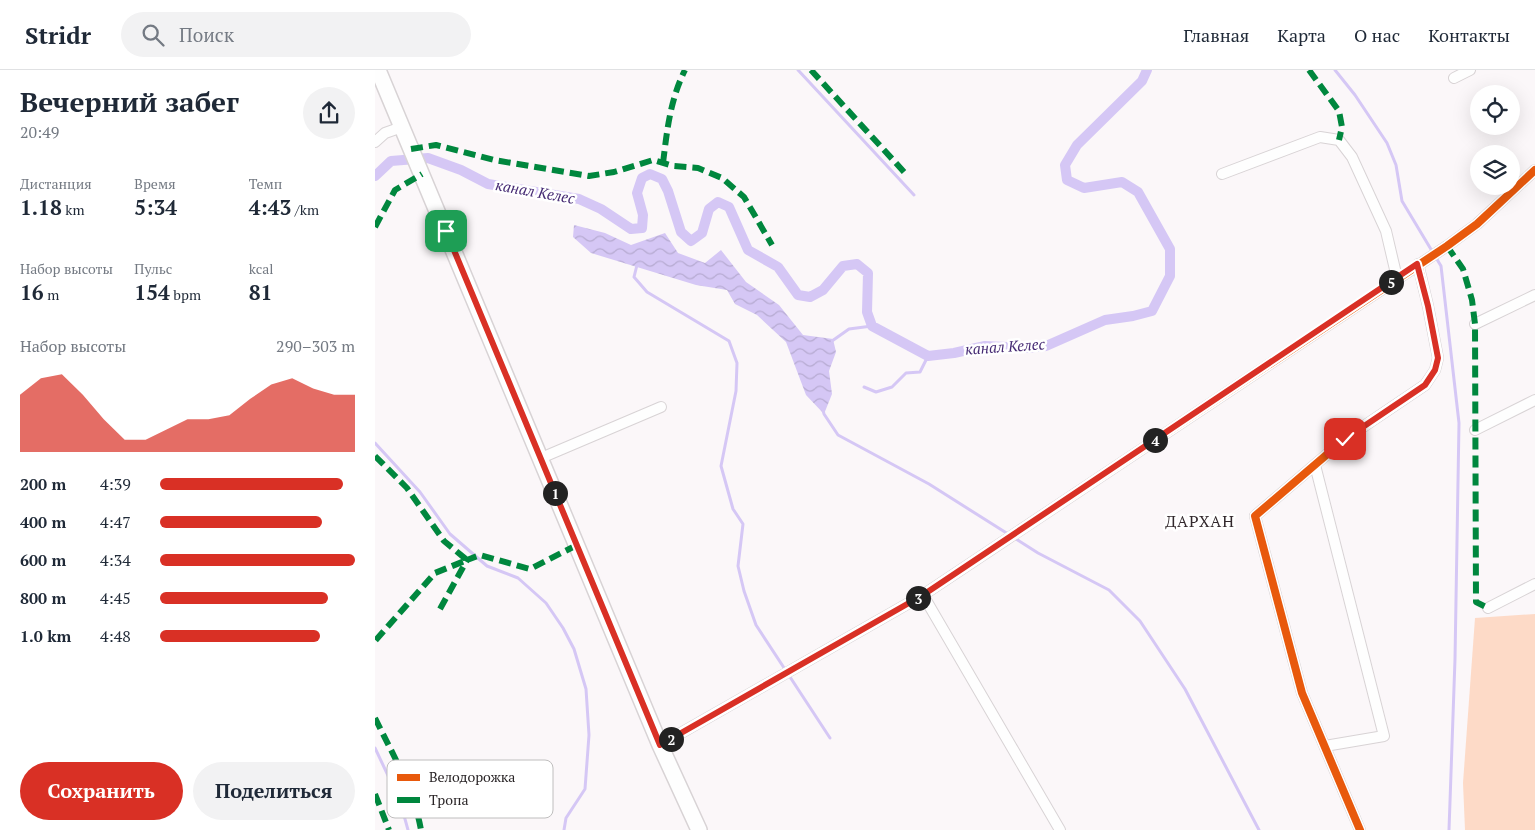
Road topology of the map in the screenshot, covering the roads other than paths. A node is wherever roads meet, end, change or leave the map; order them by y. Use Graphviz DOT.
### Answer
graph roads {
  1 [pos="378,70"];
  2 [pos="1470,70"];
  3 [pos="1454,78"];
  4 [pos="402,127"];
  5 [pos="375,142"];
  6 [pos="1535,170"];
  7 [pos="1222,174"];
  8 [pos="1417,264"];
  9 [pos="1397,278"];
  10 [pos="1535,295"];
  11 [pos="1475,324"];
  12 [pos="1535,400"];
  13 [pos="661,407"];
  14 [pos="1475,430"];
  15 [pos="541,458"];
  16 [pos="1315,465"];
  17 [pos="1535,584"];
  18 [pos="923,595"];
  19 [pos="1488,608"];
  20 [pos="660,745"];
  21 [pos="1325,746"];
  22 [pos="699,830"];
  23 [pos="1060,830"];
  24 [pos="1360,830"];
  1 -- 4 [label="main road"];
  2 -- 3 [label="street"];
  4 -- 5 [label="street"];
  4 -- 15 [label="main road"];
  6 -- 8 [label="street"];
  7 -- 9 [label="street"];
  8 -- 9 [label="street"];
  8 -- 16 [label="street"];
  9 -- 18 [label="street"];
  10 -- 11 [label="street"];
  12 -- 14 [label="street"];
  13 -- 15 [label="street"];
  15 -- 20 [label="main road"];
  16 -- 21 [label="street"];
  16 -- 21 [label="street"];
  17 -- 19 [label="street"];
  18 -- 20 [label="street"];
  18 -- 23 [label="street"];
  20 -- 22 [label="main road"];
  21 -- 24 [label="street"];
}
